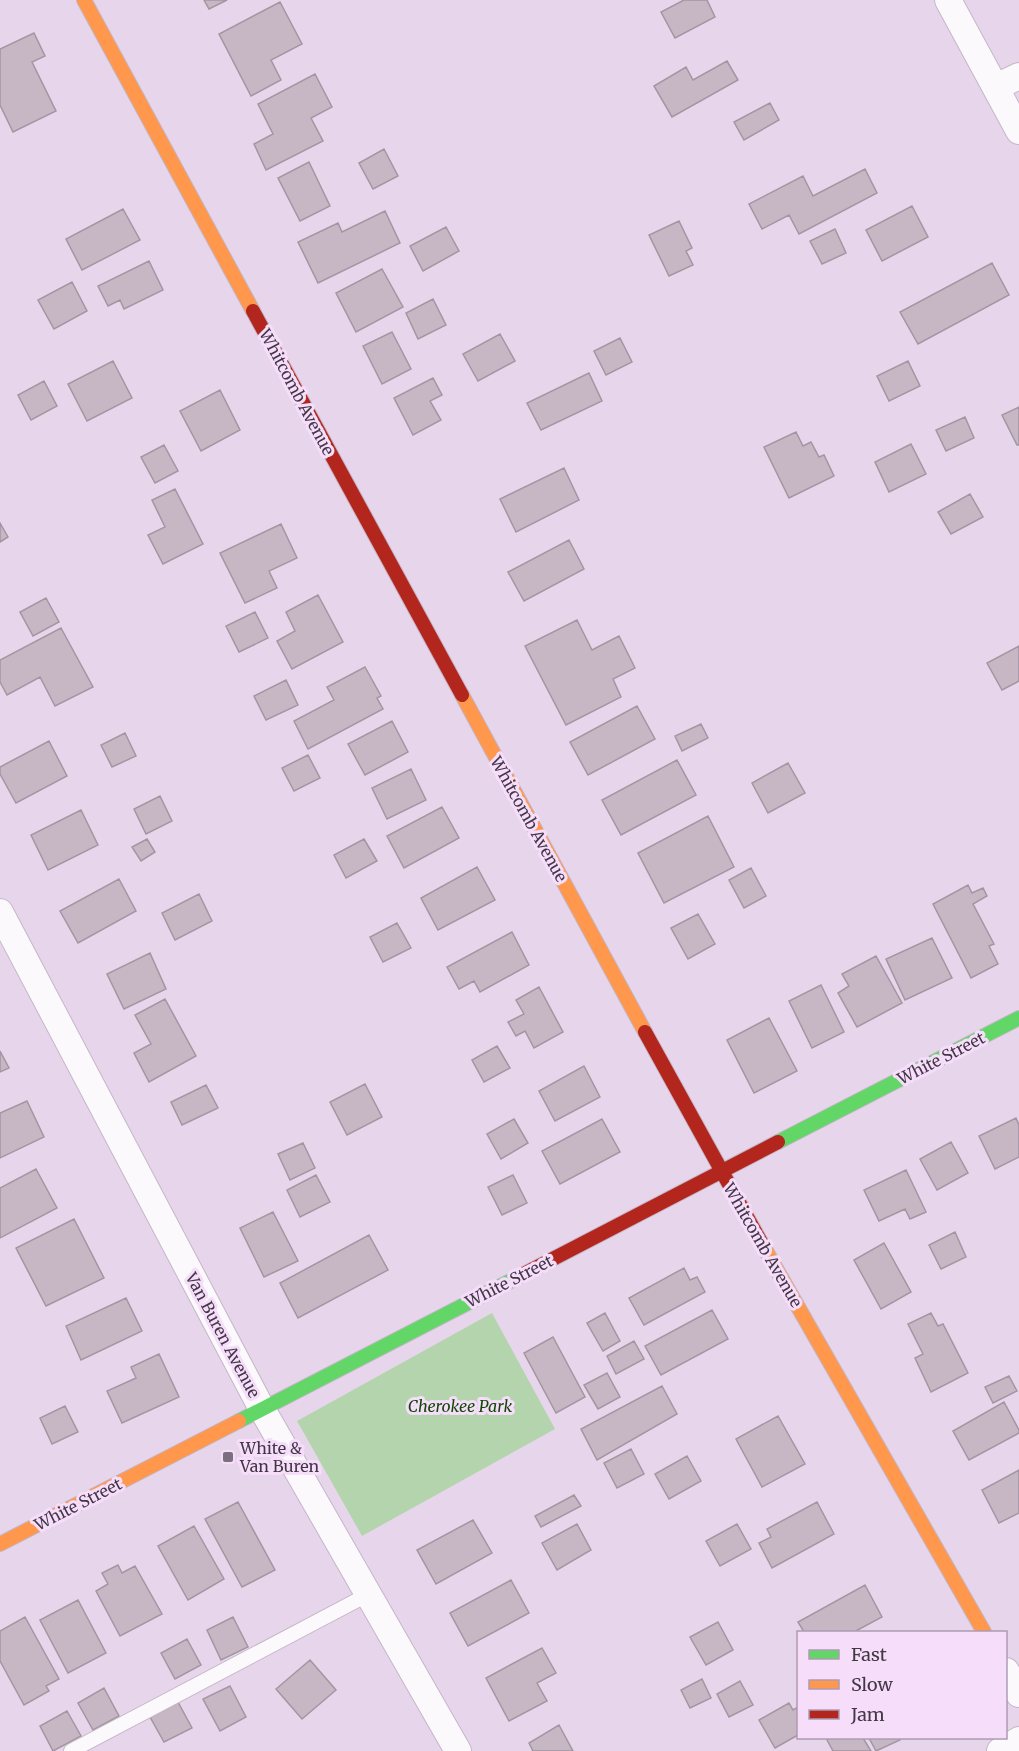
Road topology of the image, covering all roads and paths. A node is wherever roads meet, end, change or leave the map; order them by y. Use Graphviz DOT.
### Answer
graph roads {
  1 [pos="84,0"];
  2 [pos="948,0"];
  3 [pos="1019,76"];
  4 [pos="996,87"];
  5 [pos="1019,131"];
  6 [pos="0,912"];
  7 [pos="1019,1018"];
  8 [pos="721,1172"];
  9 [pos="262,1409"];
  10 [pos="0,1544"];
  11 [pos="368,1595"];
  12 [pos="983,1631"];
  13 [pos="1007,1674"];
  14 [pos="1019,1694"];
  15 [pos="1019,1740"];
  16 [pos="71,1751"];
  17 [pos="458,1751"];
  18 [pos="1000,1751"];
  1 -- 8 [label="street, Whitcomb Avenue"];
  2 -- 4 [label="street"];
  3 -- 4 [label="street"];
  4 -- 5 [label="street"];
  6 -- 9 [label="street, Van Buren Avenue"];
  7 -- 8 [label="street, White Street"];
  8 -- 9 [label="street, White Street"];
  8 -- 12 [label="street, Whitcomb Avenue"];
  9 -- 10 [label="street, White Street"];
  9 -- 11 [label="street, Van Buren Avenue"];
  11 -- 16 [label="lane"];
  11 -- 17 [label="street, Van Buren Avenue"];
  13 -- 14 [label="street"];
  15 -- 18 [label="street"];
}
